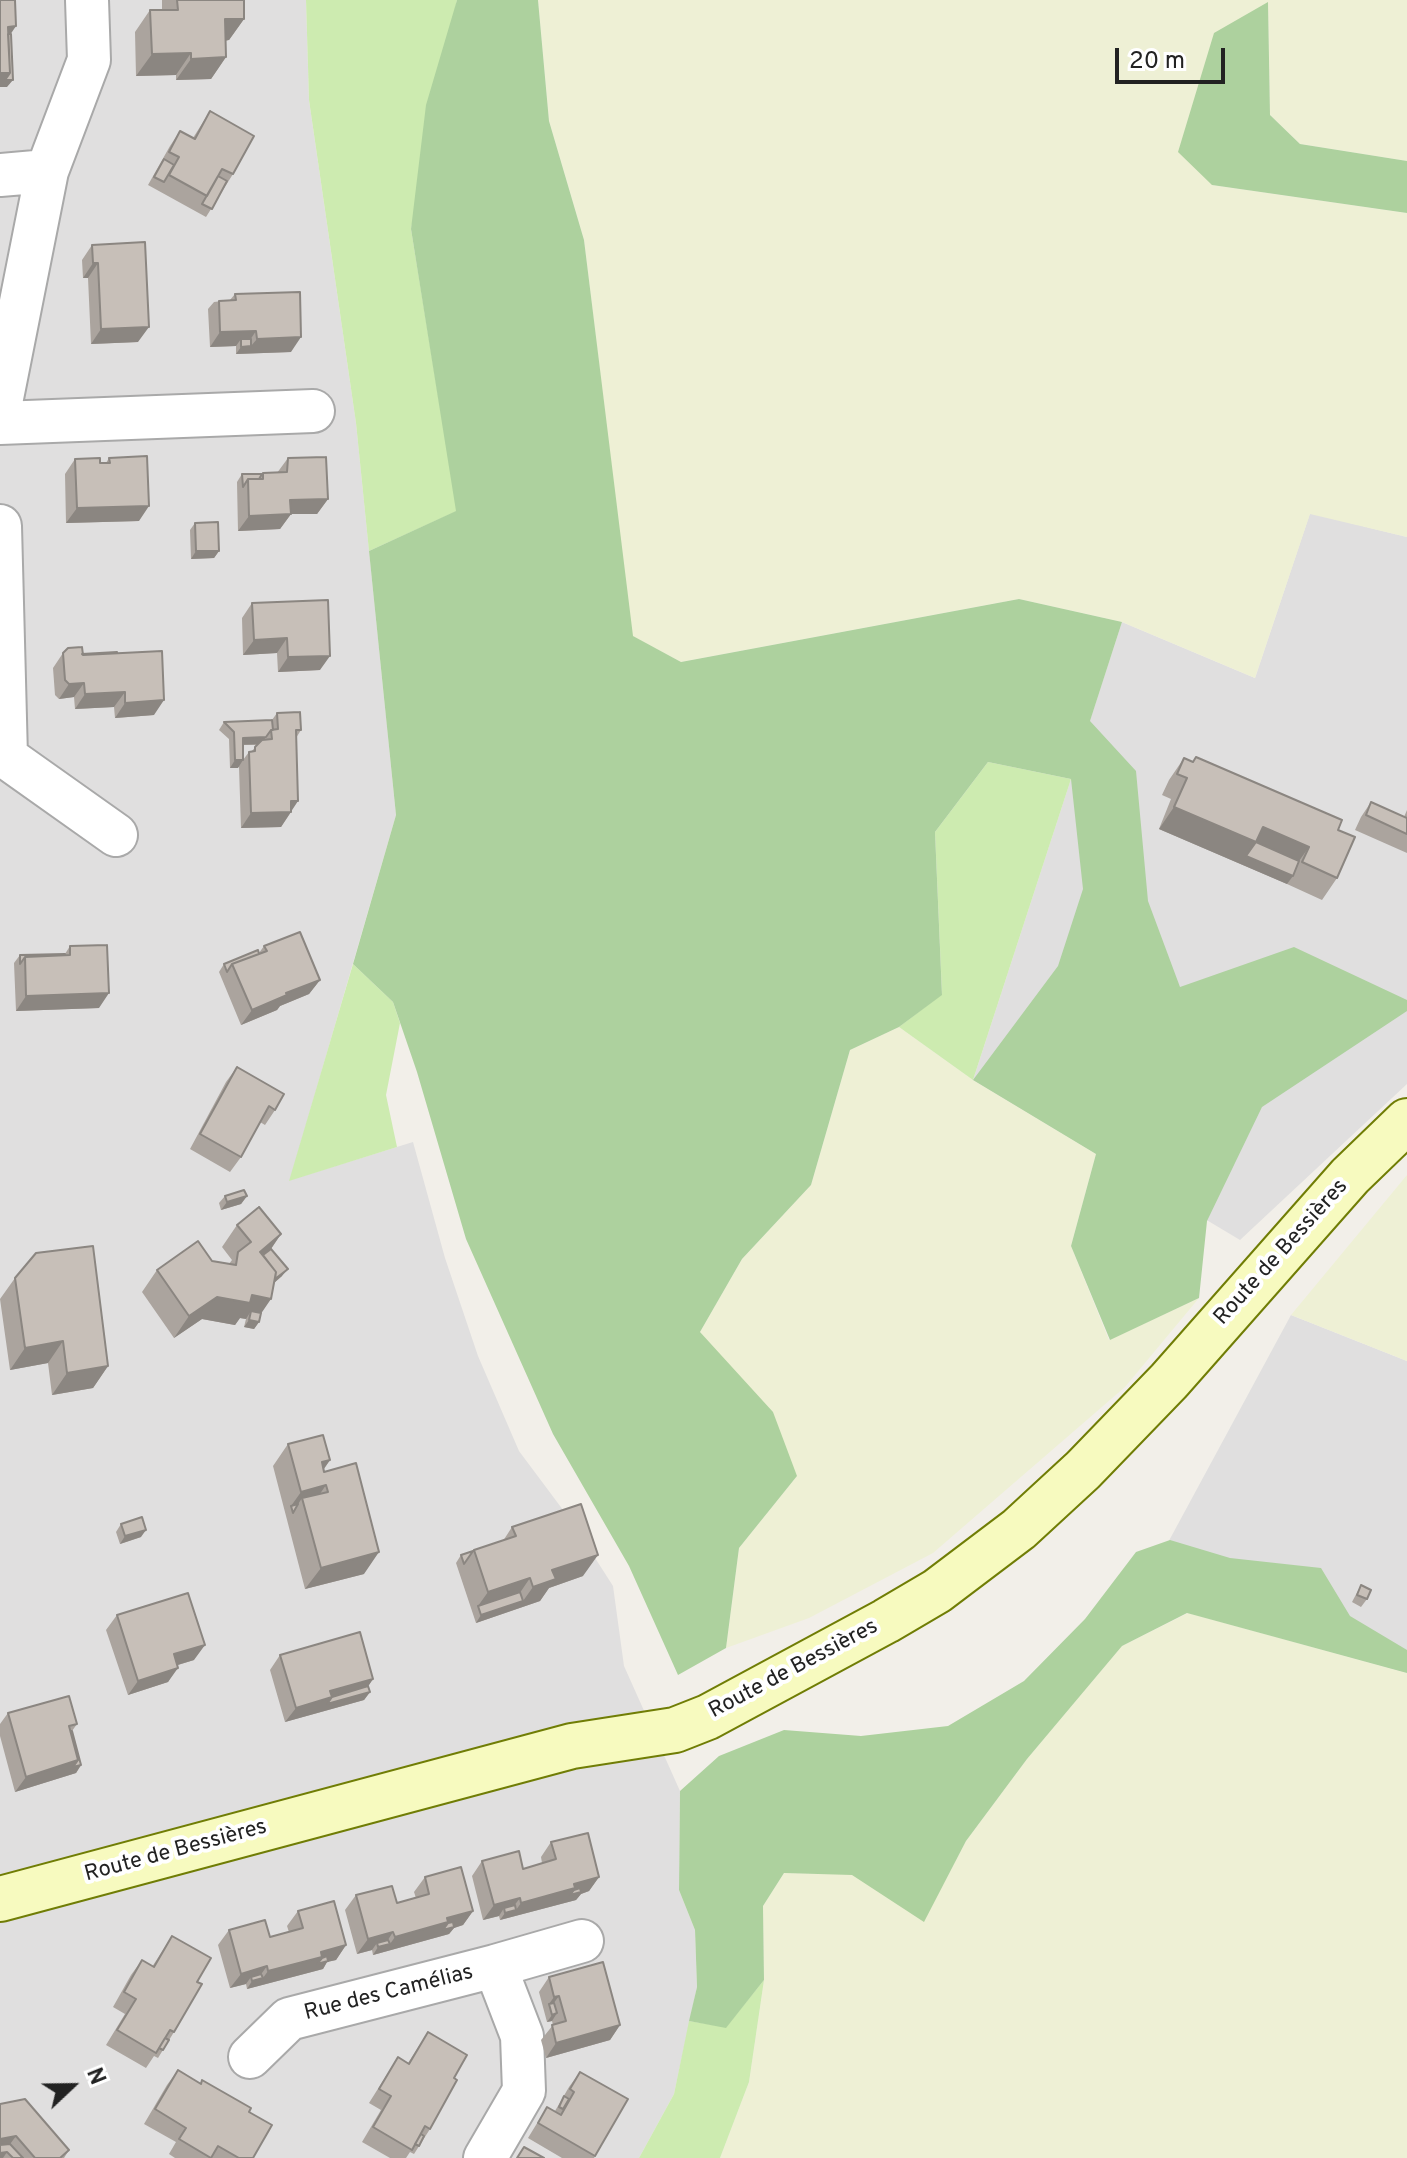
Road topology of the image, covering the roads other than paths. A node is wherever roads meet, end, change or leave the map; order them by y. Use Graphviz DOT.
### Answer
graph roads {
  1 [pos="87,0"];
  2 [pos="47,171"];
  3 [pos="0,175"];
  4 [pos="0,408"];
  5 [pos="313,411"];
  6 [pos="0,423"];
  7 [pos="0,526"];
  8 [pos="116,835"];
  9 [pos="1407,1121"];
  10 [pos="0,1899"];
  11 [pos="582,1941"];
  12 [pos="495,1966"];
  13 [pos="250,2057"];
  14 [pos="485,2158"];
  1 -- 2 [label="street"];
  2 -- 3 [label="street"];
  2 -- 4 [label="street"];
  5 -- 6 [label="street"];
  7 -- 8 [label="street"];
  9 -- 10 [label="main road, Route de Bessières"];
  11 -- 12 [label="street, Rue des Camélias"];
  12 -- 13 [label="street, Rue des Camélias"];
  12 -- 14 [label="street, Rue des Camélias"];
}
